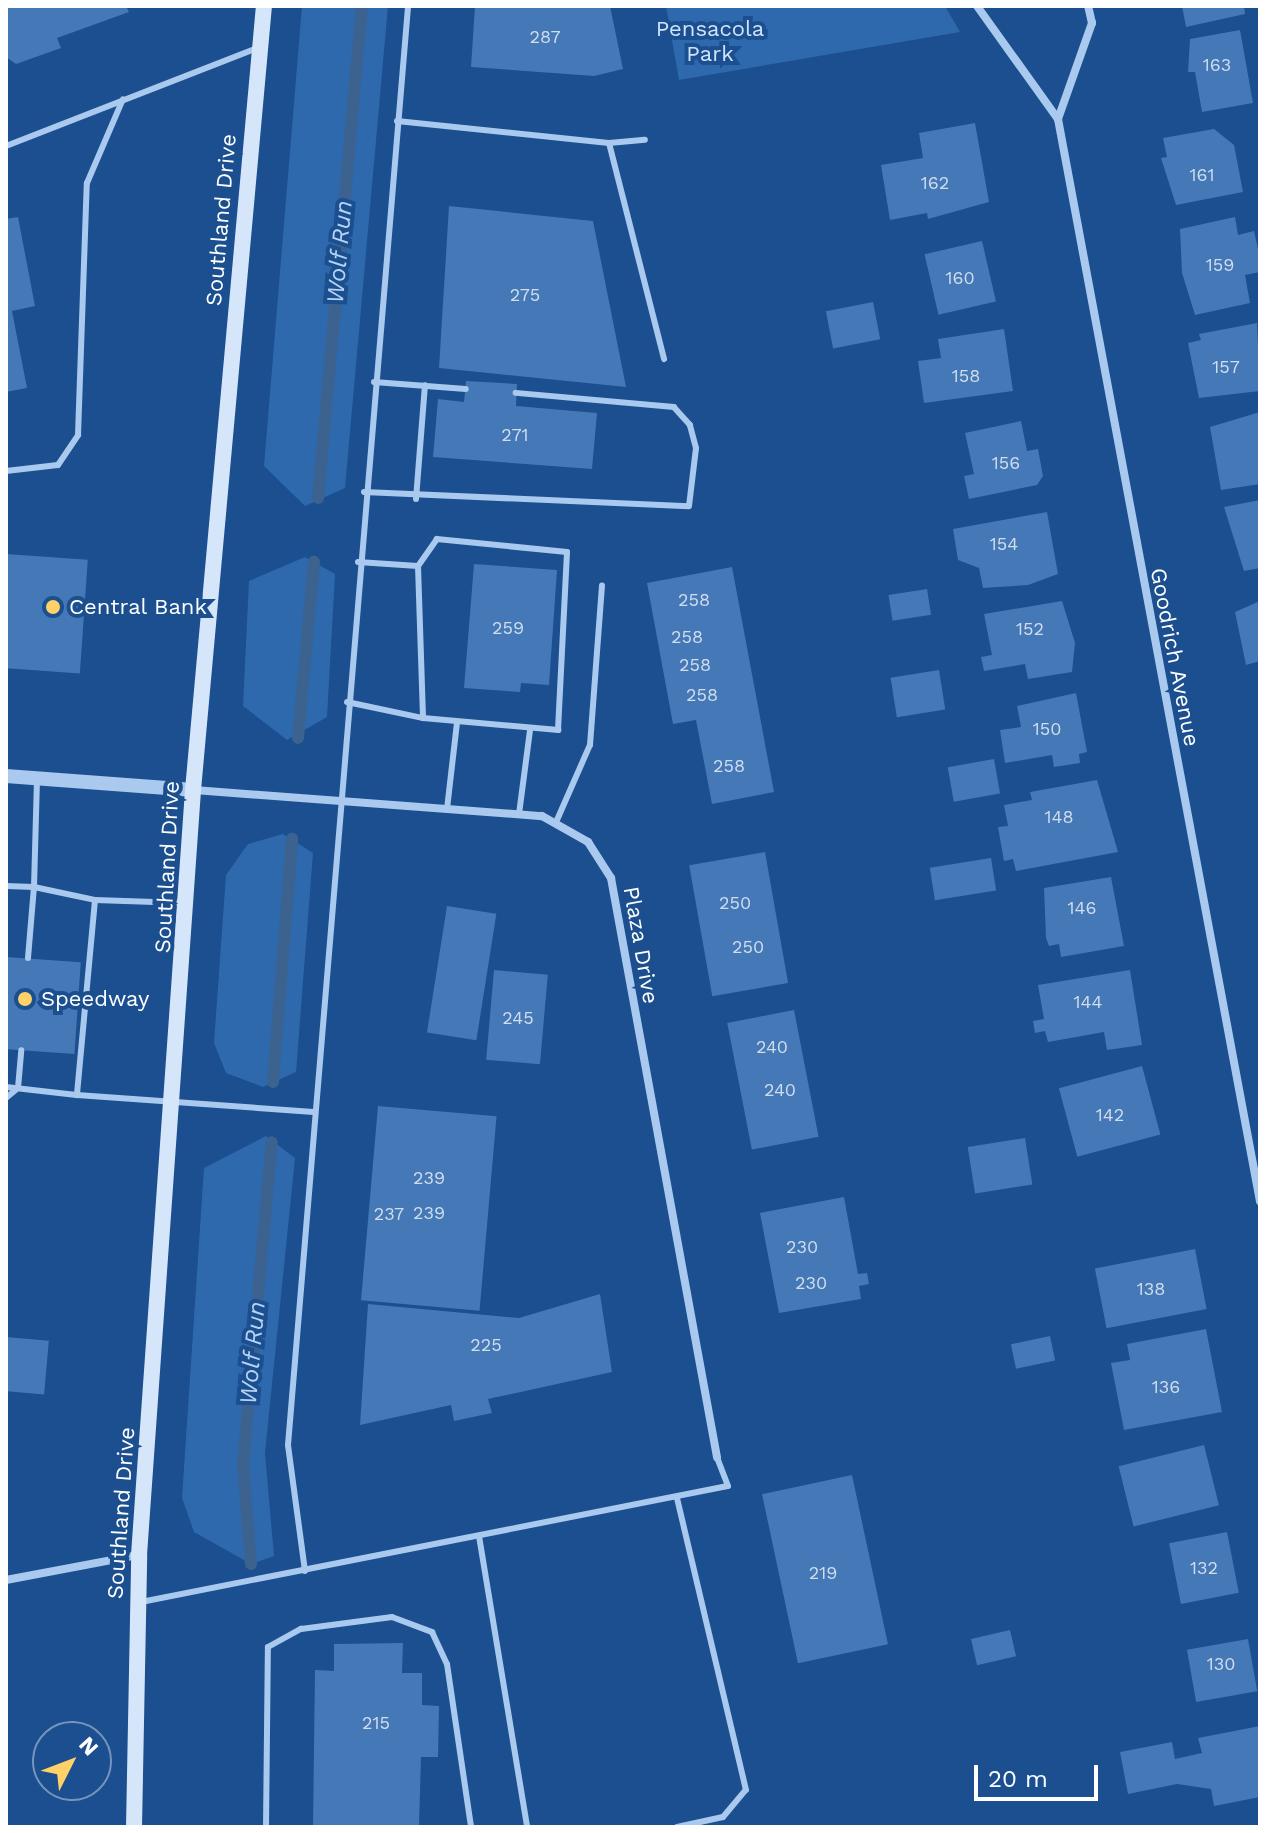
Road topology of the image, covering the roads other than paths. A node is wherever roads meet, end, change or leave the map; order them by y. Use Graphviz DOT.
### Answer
graph roads {
  1 [pos="264,6"];
  2 [pos="408,6"];
  3 [pos="977,6"];
  4 [pos="1088,6"];
  5 [pos="260,47"];
  6 [pos="123,99"];
  7 [pos="1058,119"];
  8 [pos="397,121"];
  9 [pos="645,140"];
  10 [pos="609,143"];
  11 [pos="6,146"];
  12 [pos="664,359"];
  13 [pos="374,382"];
  14 [pos="425,385"];
  15 [pos="466,389"];
  16 [pos="516,393"];
  17 [pos="6,471"];
  18 [pos="364,492"];
  19 [pos="416,499"];
  20 [pos="358,562"];
  21 [pos="418,566"];
  22 [pos="602,585"];
  23 [pos="347,702"];
  24 [pos="423,718"];
  25 [pos="457,722"];
  26 [pos="530,731"];
  27 [pos="6,776"];
  28 [pos="37,776"];
  29 [pos="193,790"];
  30 [pos="336,800"];
  31 [pos="447,809"];
  32 [pos="519,814"];
  33 [pos="557,820"];
  34 [pos="6,886"];
  35 [pos="34,887"];
  36 [pos="95,900"];
  37 [pos="188,903"];
  38 [pos="28,958"];
  39 [pos="21,1050"];
  40 [pos="6,1087"];
  41 [pos="18,1088"];
  42 [pos="77,1095"];
  43 [pos="6,1098"];
  44 [pos="174,1100"];
  45 [pos="313,1112"];
  46 [pos="1260,1201"];
  47 [pos="717,1457"];
  48 [pos="677,1497"];
  49 [pos="479,1536"];
  50 [pos="139,1555"];
  51 [pos="305,1571"];
  52 [pos="6,1580"];
  53 [pos="137,1603"];
  54 [pos="134,1827"];
  55 [pos="266,1827"];
  56 [pos="471,1827"];
  57 [pos="527,1827"];
  58 [pos="677,1827"];
  1 -- 5 [label="main road, Southland Drive"];
  2 -- 8 [label="lane"];
  3 -- 7 [label="street, Goodrich Avenue"];
  4 -- 7 [label="street"];
  5 -- 6 [label="lane"];
  5 -- 29 [label="main road, Southland Drive"];
  6 -- 11 [label="lane"];
  6 -- 17 [label="lane"];
  7 -- 46 [label="street, Goodrich Avenue"];
  8 -- 10 [label="lane"];
  8 -- 13 [label="lane"];
  9 -- 10 [label="lane"];
  10 -- 12 [label="lane"];
  13 -- 14 [label="lane"];
  13 -- 18 [label="lane"];
  14 -- 15 [label="lane"];
  14 -- 19 [label="lane"];
  16 -- 19 [label="lane"];
  18 -- 19 [label="lane"];
  18 -- 20 [label="lane"];
  20 -- 21 [label="lane"];
  20 -- 23 [label="lane"];
  21 -- 24 [label="lane"];
  21 -- 26 [label="lane"];
  22 -- 33 [label="lane"];
  23 -- 24 [label="lane"];
  23 -- 30 [label="lane"];
  24 -- 25 [label="lane"];
  25 -- 26 [label="lane"];
  25 -- 31 [label="lane"];
  26 -- 32 [label="lane"];
  27 -- 28 [label="street"];
  28 -- 29 [label="street"];
  28 -- 35 [label="lane"];
  29 -- 30 [label="street, Plaza Drive"];
  29 -- 37 [label="main road, Southland Drive"];
  30 -- 31 [label="street, Plaza Drive"];
  30 -- 45 [label="lane"];
  31 -- 32 [label="street, Plaza Drive"];
  32 -- 33 [label="street, Plaza Drive"];
  33 -- 47 [label="street, Plaza Drive"];
  34 -- 35 [label="lane"];
  35 -- 36 [label="lane"];
  35 -- 38 [label="lane"];
  36 -- 37 [label="lane"];
  36 -- 42 [label="lane"];
  37 -- 44 [label="main road, Southland Drive"];
  39 -- 41 [label="lane"];
  40 -- 41 [label="lane"];
  41 -- 42 [label="lane"];
  41 -- 43 [label="lane"];
  42 -- 44 [label="lane"];
  44 -- 45 [label="lane"];
  44 -- 50 [label="main road, Southland Drive"];
  45 -- 51 [label="lane"];
  47 -- 48 [label="lane"];
  48 -- 49 [label="lane"];
  48 -- 58 [label="lane"];
  49 -- 51 [label="lane"];
  49 -- 57 [label="lane"];
  50 -- 52 [label="street"];
  50 -- 53 [label="main road, Southland Drive"];
  51 -- 53 [label="lane"];
  53 -- 54 [label="main road, Southland Drive"];
  55 -- 56 [label="lane"];
}
